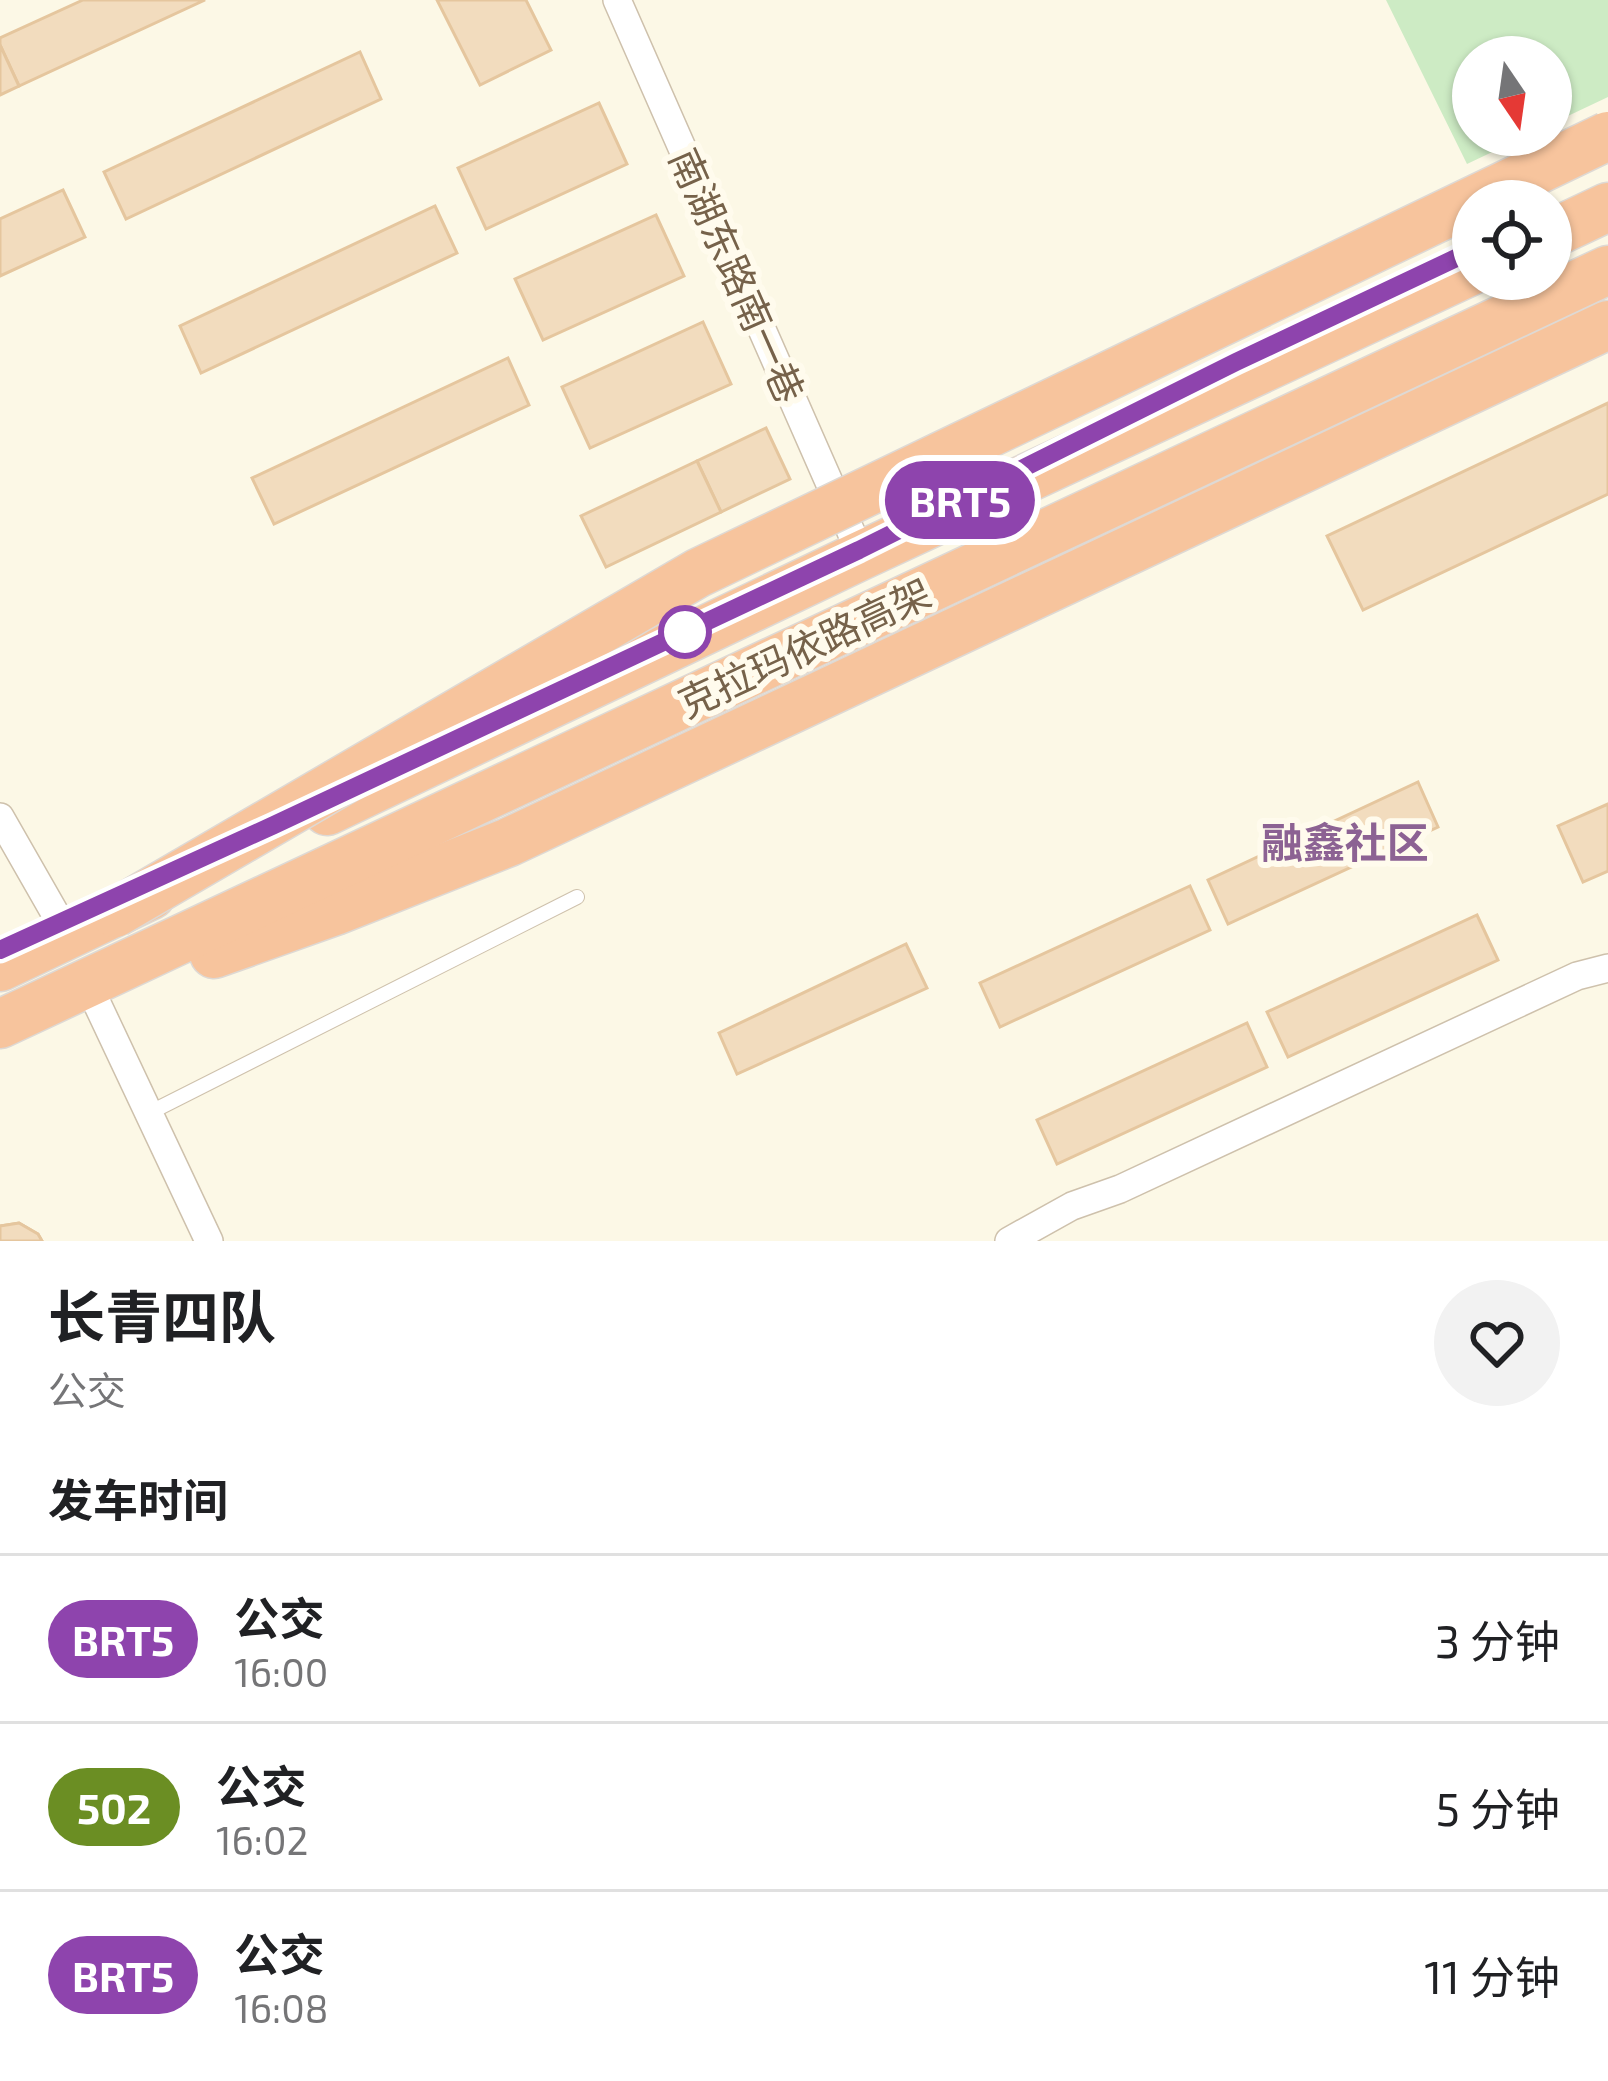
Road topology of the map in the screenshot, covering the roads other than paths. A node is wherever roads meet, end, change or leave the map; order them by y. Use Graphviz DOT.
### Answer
graph roads {
  1 [pos="617,0"];
  2 [pos="1608,136"];
  3 [pos="1608,207"];
  4 [pos="1572,224"];
  5 [pos="1608,270"];
  6 [pos="1452,280"];
  7 [pos="1608,325"];
  8 [pos="859,550"];
  9 [pos="0,817"];
  10 [pos="577,897"];
  11 [pos="115,913"];
  12 [pos="60,922"];
  13 [pos="0,967"];
  14 [pos="1608,968"];
  15 [pos="94,997"];
  16 [pos="0,1027"];
  17 [pos="149,1113"];
  18 [pos="209,1241"];
  19 [pos="1009,1241"];
  1 -- 8 [label="street, 南湖东路南一巷"];
  2 -- 11 [label="highway, bridge"];
  3 -- 4 [label="highway"];
  5 -- 16 [label="highway, 克拉玛依路高架"];
  6 -- 11 [label="highway, 克拉玛依路高架, bridge"];
  7 -- 15 [label="highway"];
  9 -- 12 [label="street"];
  10 -- 17 [label="lane"];
  11 -- 13 [label="highway, 克拉玛依路高架"];
  14 -- 19 [label="street"];
  15 -- 16 [label="highway"];
  15 -- 17 [label="street"];
  17 -- 18 [label="street"];
}
